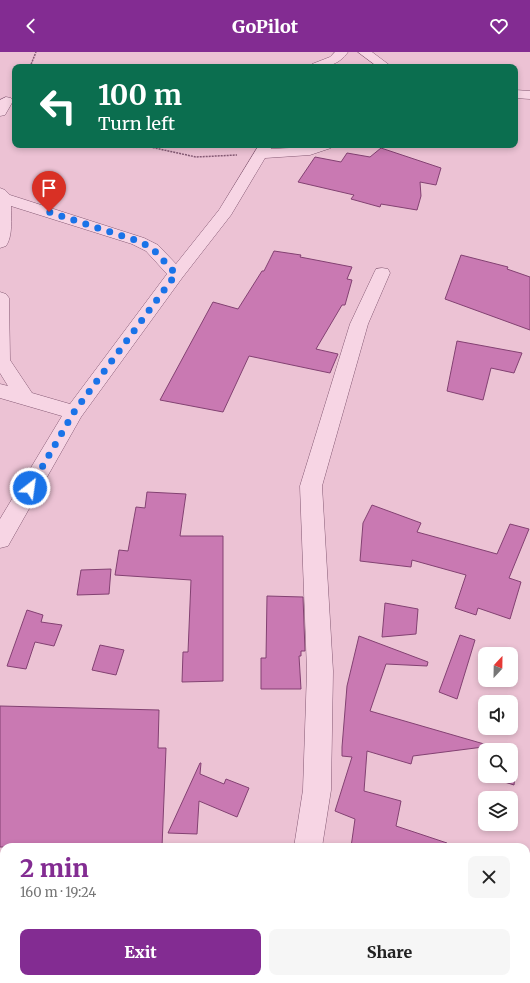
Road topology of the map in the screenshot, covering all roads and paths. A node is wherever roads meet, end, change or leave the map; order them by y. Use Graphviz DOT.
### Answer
graph roads {
  1 [pos="36,52"];
  2 [pos="342,52"];
  3 [pos="364,52"];
  4 [pos="31,64"];
  5 [pos="324,64"];
  6 [pos="382,64"];
  7 [pos="518,94"];
  8 [pos="530,96"];
  9 [pos="155,148"];
  10 [pos="318,148"];
  11 [pos="264,149"];
  12 [pos="1,196"];
  13 [pos="0,243"];
  14 [pos="382,273"];
  15 [pos="176,274"];
  16 [pos="0,298"];
  17 [pos="0,391"];
  18 [pos="26,398"];
  19 [pos="74,412"];
  20 [pos="0,539"];
  21 [pos="309,843"];
  1 -- 4 [label="path"];
  2 -- 5 [label="street"];
  3 -- 6 [label="street"];
  7 -- 8 [label="street"];
  9 -- 11 [label="path"];
  10 -- 11 [label="street"];
  11 -- 15 [label="street"];
  12 -- 13 [label="street"];
  12 -- 15 [label="street"];
  14 -- 21 [label="street"];
  15 -- 19 [label="street"];
  16 -- 18 [label="street"];
  17 -- 18 [label="street"];
  18 -- 19 [label="street"];
  19 -- 20 [label="street"];
}
